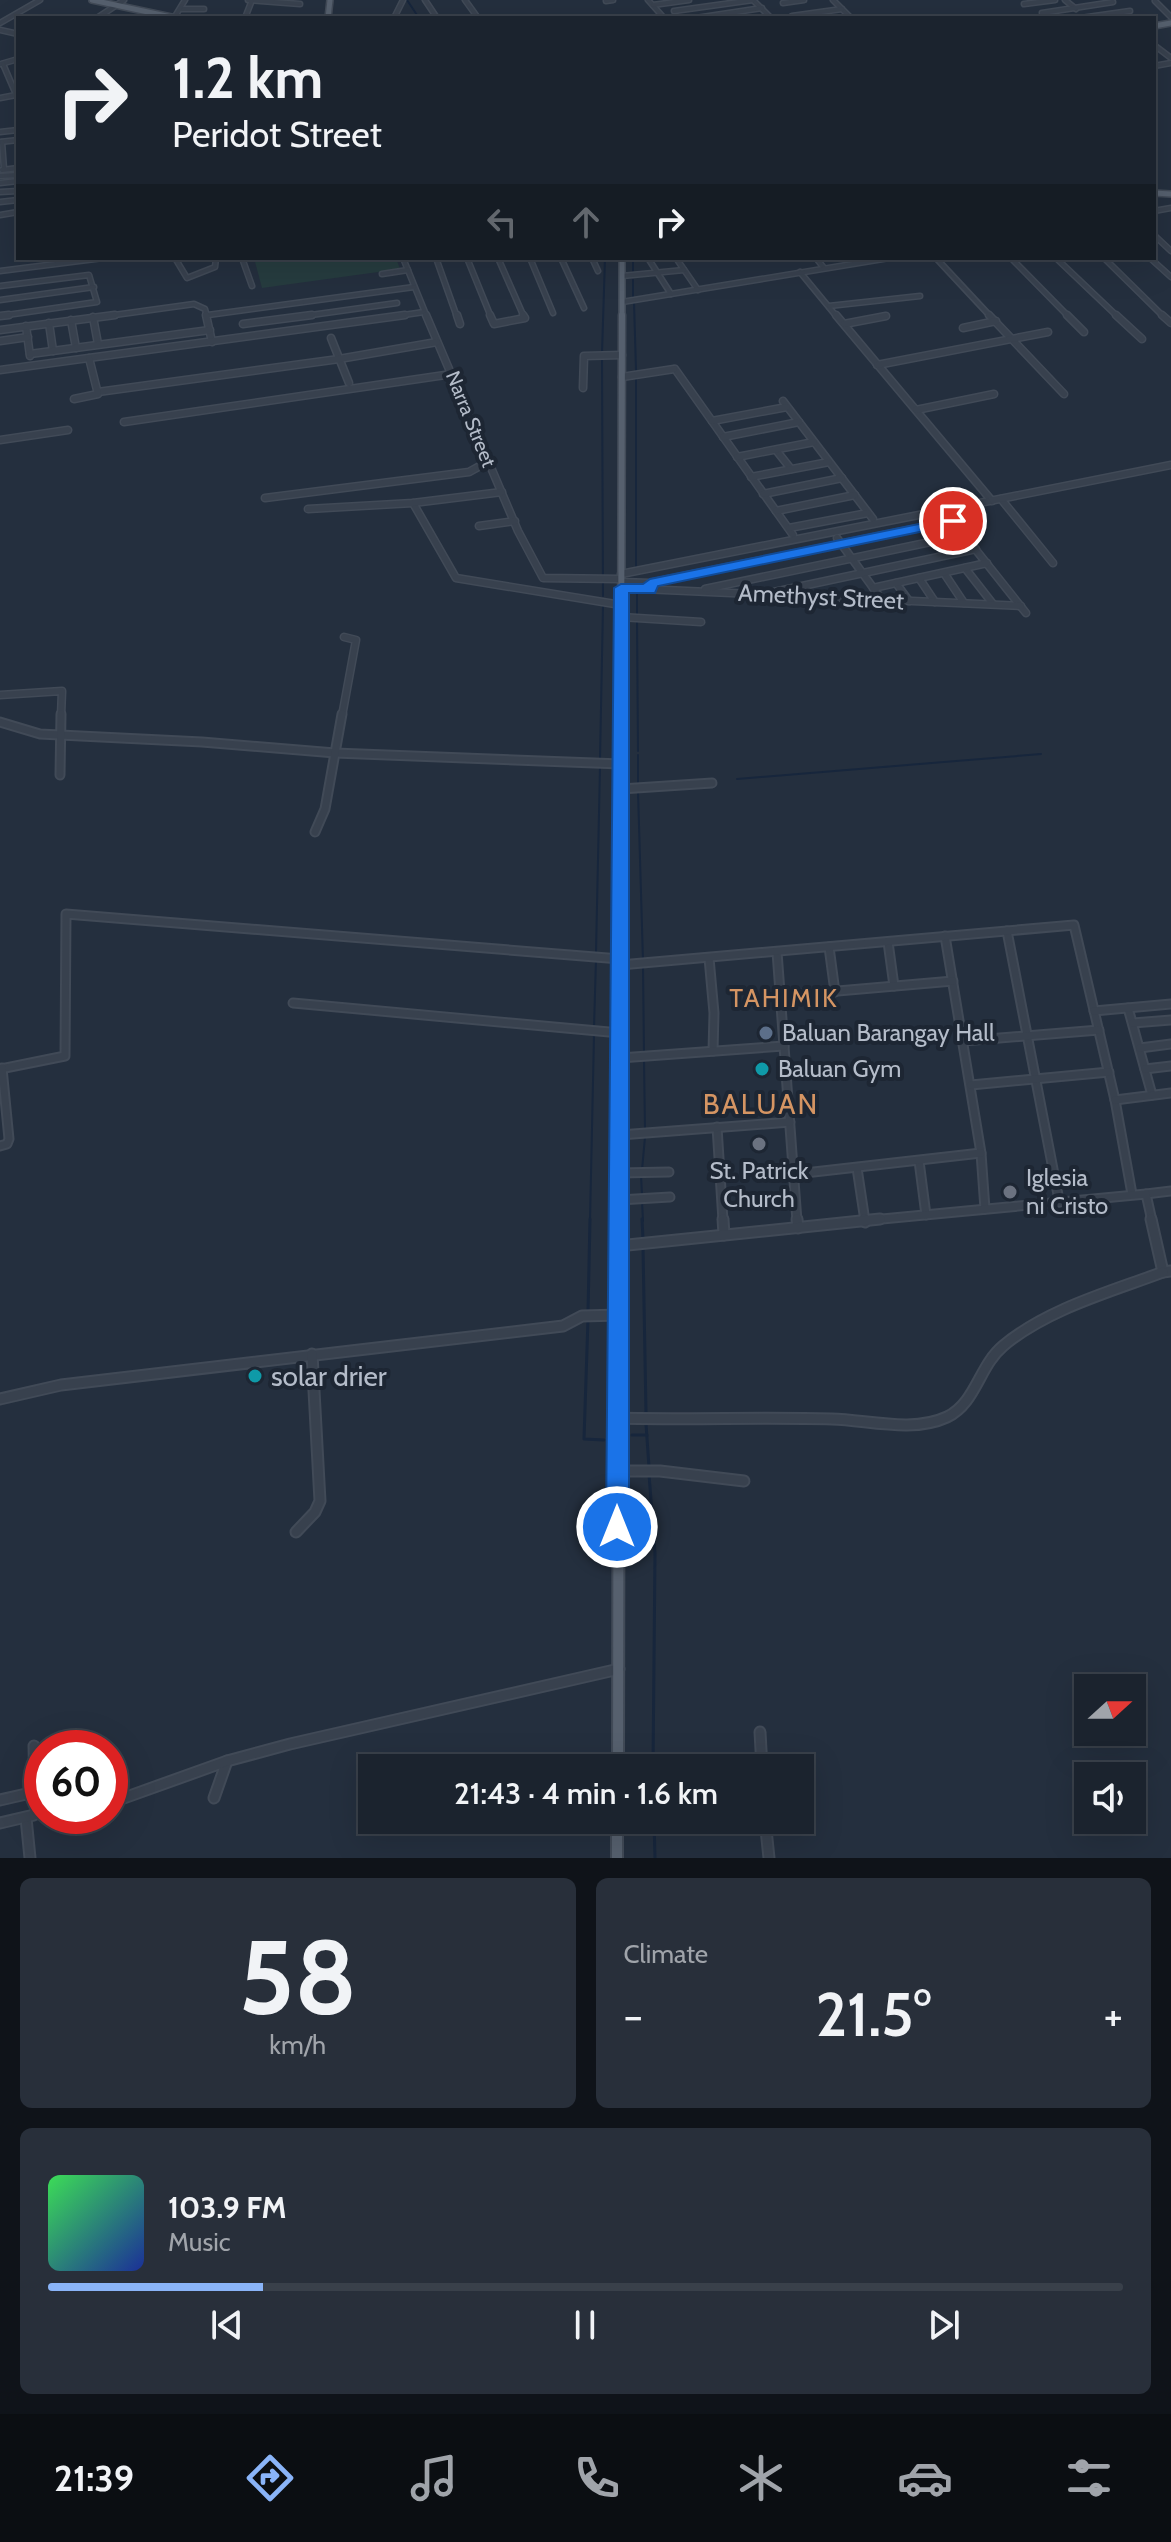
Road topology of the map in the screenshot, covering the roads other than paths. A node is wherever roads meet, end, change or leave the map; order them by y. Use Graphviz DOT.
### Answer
graph roads {
  1 [pos="40,0"];
  2 [pos="92,0"];
  3 [pos="124,0"];
  4 [pos="185,0"];
  5 [pos="251,0"];
  6 [pos="613,0"];
  7 [pos="648,0"];
  8 [pos="689,0"];
  9 [pos="753,0"];
  10 [pos="804,0"];
  11 [pos="833,0"];
  12 [pos="1055,0"];
  13 [pos="1065,0"];
  14 [pos="606,1"];
  15 [pos="1155,1"];
  16 [pos="665,2"];
  17 [pos="1113,2"];
  18 [pos="783,3"];
  19 [pos="300,4"];
  20 [pos="1024,4"];
  21 [pos="116,5"];
  22 [pos="653,5"];
  23 [pos="762,8"];
  24 [pos="1075,8"];
  25 [pos="182,9"];
  26 [pos="204,9"];
  27 [pos="842,9"];
  28 [pos="674,11"];
  29 [pos="1130,11"];
  30 [pos="1042,13"];
  31 [pos="100,16"];
  32 [pos="166,16"];
  33 [pos="177,16"];
  34 [pos="662,16"];
  35 [pos="678,16"];
  36 [pos="709,16"];
  37 [pos="768,16"];
  38 [pos="792,16"];
  39 [pos="849,16"];
  40 [pos="1083,16"];
  41 [pos="1098,16"];
  42 [pos="1171,17"];
  43 [pos="0,23"];
  44 [pos="1156,47"];
  45 [pos="1163,52"];
  46 [pos="1156,53"];
  47 [pos="1171,60"];
  48 [pos="1,64"];
  49 [pos="16,95"];
  50 [pos="1,142"];
  51 [pos="2,170"];
  52 [pos="1156,237"];
  53 [pos="1171,251"];
  54 [pos="176,260"];
  55 [pos="216,260"];
  56 [pos="243,260"];
  57 [pos="404,260"];
  58 [pos="437,260"];
  59 [pos="468,260"];
  60 [pos="499,260"];
  61 [pos="531,260"];
  62 [pos="562,260"];
  63 [pos="593,260"];
  64 [pos="622,260"];
  65 [pos="649,260"];
  66 [pos="677,260"];
  67 [pos="818,260"];
  68 [pos="856,260"];
  69 [pos="938,260"];
  70 [pos="1013,260"];
  71 [pos="1058,260"];
  72 [pos="1106,260"];
  73 [pos="1152,260"];
  74 [pos="87,261"];
  75 [pos="824,268"];
  76 [pos="408,270"];
  77 [pos="684,270"];
  78 [pos="598,271"];
  79 [pos="800,272"];
  80 [pos="659,273"];
  81 [pos="2,274"];
  82 [pos="382,274"];
  83 [pos="622,276"];
  84 [pos="1171,277"];
  85 [pos="0,286"];
  86 [pos="252,286"];
  87 [pos="94,287"];
  88 [pos="414,287"];
  89 [pos="392,290"];
  90 [pos="698,290"];
  91 [pos="671,294"];
  92 [pos="920,296"];
  93 [pos="0,300"];
  94 [pos="622,302"];
  95 [pos="397,303"];
  96 [pos="829,306"];
  97 [pos="584,308"];
  98 [pos="240,311"];
  99 [pos="424,312"];
  100 [pos="553,313"];
  101 [pos="208,315"];
  102 [pos="0,316"];
  103 [pos="401,316"];
  104 [pos="886,316"];
  105 [pos="93,317"];
  106 [pos="71,320"];
  107 [pos="996,321"];
  108 [pos="49,323"];
  109 [pos="1171,323"];
  110 [pos="243,324"];
  111 [pos="460,324"];
  112 [pos="844,324"];
  113 [pos="26,326"];
  114 [pos="963,328"];
  115 [pos="0,330"];
  116 [pos="210,330"];
  117 [pos="1048,332"];
  118 [pos="1084,332"];
  119 [pos="28,337"];
  120 [pos="247,337"];
  121 [pos="331,338"];
  122 [pos="1012,338"];
  123 [pos="1142,339"];
  124 [pos="0,341"];
  125 [pos="212,342"];
  126 [pos="437,342"];
  127 [pos="98,344"];
  128 [pos="76,348"];
  129 [pos="53,351"];
  130 [pos="30,354"];
  131 [pos="622,355"];
  132 [pos="89,358"];
  133 [pos="339,359"];
  134 [pos="877,365"];
  135 [pos="32,366"];
  136 [pos="0,370"];
  137 [pos="452,374"];
  138 [pos="627,376"];
  139 [pos="349,383"];
  140 [pos="583,388"];
  141 [pos="98,392"];
  142 [pos="994,394"];
  143 [pos="1064,394"];
  144 [pos="74,399"];
  145 [pos="916,410"];
  146 [pos="712,421"];
  147 [pos="124,422"];
  148 [pos="799,422"];
  149 [pos="68,430"];
  150 [pos="723,437"];
  151 [pos="0,440"];
  152 [pos="814,442"];
  153 [pos="829,449"];
  154 [pos="776,450"];
  155 [pos="821,451"];
  156 [pos="737,457"];
  157 [pos="489,461"];
  158 [pos="829,462"];
  159 [pos="1171,465"];
  160 [pos="791,469"];
  161 [pos="751,477"];
  162 [pos="842,478"];
  163 [pos="502,492"];
  164 [pos="763,494"];
  165 [pos="855,495"];
  166 [pos="265,498"];
  167 [pos="1001,499"];
  168 [pos="992,501"];
  169 [pos="413,503"];
  170 [pos="308,509"];
  171 [pos="776,511"];
  172 [pos="868,513"];
  173 [pos="873,519"];
  174 [pos="515,521"];
  175 [pos="479,526"];
  176 [pos="789,528"];
  177 [pos="793,535"];
  178 [pos="964,535"];
  179 [pos="840,541"];
  180 [pos="976,549"];
  181 [pos="852,559"];
  182 [pos="987,563"];
  183 [pos="1053,563"];
  184 [pos="965,568"];
  185 [pos="862,573"];
  186 [pos="944,573"];
  187 [pos="919,578"];
  188 [pos="621,581"];
  189 [pos="896,583"];
  190 [pos="650,586"];
  191 [pos="873,588"];
  192 [pos="695,591"];
  193 [pos="764,594"];
  194 [pos="882,600"];
  195 [pos="909,601"];
  196 [pos="935,602"];
  197 [pos="964,603"];
  198 [pos="621,605"];
  199 [pos="993,605"];
  200 [pos="1021,606"];
  201 [pos="1026,613"];
  202 [pos="621,617"];
  203 [pos="701,622"];
  204 [pos="344,637"];
  205 [pos="0,695"];
  206 [pos="0,722"];
  207 [pos="63,735"];
  208 [pos="335,753"];
  209 [pos="621,764"];
  210 [pos="60,775"];
  211 [pos="712,783"];
  212 [pos="621,789"];
  213 [pos="315,832"];
  214 [pos="1007,931"];
  215 [pos="945,936"];
  216 [pos="888,942"];
  217 [pos="829,947"];
  218 [pos="777,952"];
  219 [pos="709,958"];
  220 [pos="620,962"];
  221 [pos="953,981"];
  222 [pos="894,986"];
  223 [pos="835,992"];
  224 [pos="780,996"];
  225 [pos="293,1003"];
  226 [pos="1171,1004"];
  227 [pos="1128,1008"];
  228 [pos="1094,1011"];
  229 [pos="1171,1020"];
  230 [pos="1133,1023"];
  231 [pos="1099,1030"];
  232 [pos="620,1033"];
  233 [pos="1028,1036"];
  234 [pos="963,1041"];
  235 [pos="1171,1044"];
  236 [pos="784,1046"];
  237 [pos="1140,1048"];
  238 [pos="713,1051"];
  239 [pos="620,1058"];
  240 [pos="1171,1066"];
  241 [pos="1,1069"];
  242 [pos="1145,1069"];
  243 [pos="1109,1072"];
  244 [pos="1035,1079"];
  245 [pos="971,1085"];
  246 [pos="1171,1093"];
  247 [pos="1152,1095"];
  248 [pos="1115,1100"];
  249 [pos="790,1122"];
  250 [pos="717,1127"];
  251 [pos="620,1135"];
  252 [pos="0,1146"];
  253 [pos="981,1153"];
  254 [pos="919,1161"];
  255 [pos="857,1168"];
  256 [pos="669,1172"];
  257 [pos="619,1173"];
  258 [pos="796,1174"];
  259 [pos="1171,1191"];
  260 [pos="1132,1194"];
  261 [pos="1146,1194"];
  262 [pos="670,1197"];
  263 [pos="619,1200"];
  264 [pos="1059,1200"];
  265 [pos="985,1209"];
  266 [pos="926,1215"];
  267 [pos="865,1222"];
  268 [pos="798,1228"];
  269 [pos="724,1235"];
  270 [pos="618,1246"];
  271 [pos="1167,1271"];
  272 [pos="619,1315"];
  273 [pos="312,1354"];
  274 [pos="0,1399"];
  275 [pos="618,1418"];
  276 [pos="617,1471"];
  277 [pos="744,1481"];
  278 [pos="296,1532"];
  279 [pos="619,1669"];
  280 [pos="760,1732"];
  281 [pos="618,1754"];
  282 [pos="761,1754"];
  283 [pos="227,1761"];
  284 [pos="24,1797"];
  285 [pos="128,1797"];
  286 [pos="214,1798"];
  287 [pos="0,1800"];
  288 [pos="24,1818"];
  289 [pos="0,1823"];
  290 [pos="28,1834"];
  291 [pos="617,1834"];
  292 [pos="766,1834"];
  293 [pos="30,1858"];
  294 [pos="617,1858"];
  295 [pos="769,1858"];
  1 -- 43 [label="street"];
  2 -- 21 [label="main road"];
  3 -- 21 [label="street"];
  4 -- 25 [label="street"];
  5 -- 19 [label="street"];
  6 -- 14 [label="street"];
  7 -- 22 [label="street"];
  8 -- 16 [label="street"];
  9 -- 23 [label="street"];
  9 -- 28 [label="street"];
  10 -- 18 [label="street"];
  11 -- 27 [label="street"];
  12 -- 20 [label="street"];
  13 -- 24 [label="street"];
  15 -- 42 [label="street"];
  16 -- 22 [label="street"];
  16 -- 28 [label="street"];
  17 -- 24 [label="street"];
  21 -- 31 [label="street"];
  21 -- 32 [label="main road"];
  22 -- 34 [label="street"];
  23 -- 36 [label="street"];
  23 -- 37 [label="street"];
  24 -- 30 [label="street"];
  24 -- 40 [label="street"];
  25 -- 26 [label="street"];
  25 -- 33 [label="street"];
  27 -- 38 [label="street"];
  27 -- 39 [label="street"];
  28 -- 35 [label="street"];
  29 -- 41 [label="street"];
  44 -- 45 [label="street"];
  45 -- 46 [label="street"];
  45 -- 47 [label="street"];
  48 -- 49 [label="street"];
  50 -- 51 [label="street"];
  52 -- 53 [label="street"];
  54 -- 55 [label="street"];
  56 -- 86 [label="street"];
  57 -- 76 [label="street, Narra Street"];
  58 -- 111 [label="street"];
  59 -- 60 [label="street"];
  61 -- 100 [label="street"];
  62 -- 97 [label="street"];
  63 -- 78 [label="street"];
  64 -- 83 [label="main road"];
  65 -- 80 [label="street"];
  66 -- 77 [label="street"];
  67 -- 75 [label="street"];
  68 -- 75 [label="street"];
  69 -- 107 [label="street"];
  70 -- 118 [label="street"];
  71 -- 123 [label="street"];
  72 -- 109 [label="street"];
  73 -- 84 [label="street"];
  74 -- 81 [label="street"];
  74 -- 81 [label="street"];
  75 -- 79 [label="street"];
  76 -- 82 [label="street"];
  76 -- 88 [label="street, Narra Street"];
  77 -- 80 [label="street"];
  77 -- 90 [label="street"];
  79 -- 90 [label="street"];
  79 -- 96 [label="street"];
  80 -- 83 [label="street"];
  80 -- 91 [label="street"];
  83 -- 94 [label="main road"];
  85 -- 87 [label="street"];
  87 -- 93 [label="street"];
  87 -- 102 [label="street"];
  88 -- 89 [label="street"];
  88 -- 99 [label="street, Narra Street"];
  89 -- 95 [label="street"];
  89 -- 98 [label="street"];
  90 -- 91 [label="street"];
  91 -- 94 [label="street"];
  92 -- 96 [label="street"];
  94 -- 131 [label="main road"];
  95 -- 103 [label="street"];
  95 -- 110 [label="street"];
  96 -- 112 [label="street"];
  98 -- 101 [label="street"];
  98 -- 110 [label="street"];
  99 -- 103 [label="street"];
  99 -- 126 [label="street, Narra Street"];
  101 -- 105 [label="street"];
  101 -- 116 [label="street"];
  103 -- 120 [label="street"];
  104 -- 112 [label="street"];
  105 -- 106 [label="street"];
  105 -- 127 [label="street"];
  106 -- 108 [label="street"];
  106 -- 128 [label="street"];
  107 -- 114 [label="street"];
  107 -- 122 [label="street"];
  108 -- 113 [label="street"];
  108 -- 129 [label="street"];
  110 -- 120 [label="street"];
  112 -- 134 [label="street"];
  113 -- 115 [label="street"];
  113 -- 119 [label="street"];
  116 -- 125 [label="street"];
  116 -- 127 [label="street"];
  117 -- 122 [label="street"];
  119 -- 124 [label="street"];
  119 -- 130 [label="street"];
  120 -- 125 [label="street"];
  121 -- 133 [label="street"];
  122 -- 134 [label="street"];
  122 -- 143 [label="street"];
  125 -- 132 [label="street"];
  126 -- 133 [label="street"];
  126 -- 137 [label="street, Narra Street"];
  127 -- 128 [label="street"];
  128 -- 129 [label="street"];
  129 -- 130 [label="street"];
  130 -- 135 [label="street"];
  131 -- 138 [label="main road"];
  131 -- 140 [label="street"];
  132 -- 135 [label="street"];
  132 -- 141 [label="street"];
  133 -- 139 [label="street"];
  133 -- 141 [label="street"];
  134 -- 145 [label="street"];
  135 -- 136 [label="street"];
  137 -- 147 [label="street"];
  137 -- 157 [label="street, Narra Street"];
  138 -- 146 [label="street"];
  138 -- 188 [label="main road"];
  141 -- 144 [label="street"];
  142 -- 145 [label="street"];
  145 -- 168 [label="street"];
  146 -- 148 [label="street"];
  146 -- 150 [label="street"];
  148 -- 150 [label="street"];
  148 -- 152 [label="street"];
  149 -- 151 [label="street"];
  150 -- 156 [label="street"];
  152 -- 154 [label="street"];
  152 -- 155 [label="street"];
  153 -- 155 [label="street"];
  154 -- 156 [label="street"];
  154 -- 160 [label="street"];
  155 -- 158 [label="street"];
  156 -- 161 [label="street"];
  157 -- 163 [label="street, Narra Street"];
  157 -- 166 [label="street"];
  158 -- 160 [label="street"];
  158 -- 162 [label="street"];
  159 -- 167 [label="street"];
  160 -- 161 [label="street"];
  161 -- 164 [label="street"];
  162 -- 164 [label="street"];
  162 -- 165 [label="street"];
  163 -- 169 [label="street"];
  163 -- 174 [label="street, Narra Street"];
  164 -- 171 [label="street"];
  165 -- 171 [label="street"];
  165 -- 172 [label="street"];
  167 -- 168 [label="street"];
  167 -- 183 [label="street"];
  168 -- 188 [label="street"];
  169 -- 170 [label="street"];
  169 -- 198 [label="street"];
  171 -- 176 [label="street"];
  172 -- 173 [label="street"];
  172 -- 176 [label="street"];
  174 -- 175 [label="street"];
  174 -- 188 [label="street, Narra Street"];
  176 -- 177 [label="street"];
  178 -- 179 [label="street"];
  178 -- 180 [label="street"];
  178 -- 181 [label="street"];
  179 -- 181 [label="street"];
  179 -- 190 [label="street"];
  180 -- 182 [label="street"];
  180 -- 185 [label="street"];
  181 -- 185 [label="street"];
  181 -- 192 [label="street"];
  182 -- 184 [label="street"];
  182 -- 200 [label="street"];
  184 -- 186 [label="street"];
  184 -- 199 [label="street"];
  185 -- 191 [label="street"];
  185 -- 193 [label="street"];
  186 -- 187 [label="street"];
  186 -- 197 [label="street"];
  187 -- 189 [label="street"];
  187 -- 196 [label="street"];
  188 -- 190 [label="street, Amethyst Street"];
  188 -- 198 [label="main road"];
  189 -- 191 [label="street"];
  189 -- 195 [label="street"];
  190 -- 192 [label="street, Amethyst Street"];
  191 -- 194 [label="street"];
  192 -- 193 [label="street, Amethyst Street"];
  193 -- 194 [label="street, Amethyst Street"];
  194 -- 195 [label="street, Amethyst Street"];
  195 -- 196 [label="street, Amethyst Street"];
  196 -- 197 [label="street, Amethyst Street"];
  197 -- 199 [label="street, Amethyst Street"];
  198 -- 202 [label="main road"];
  199 -- 200 [label="street, Amethyst Street"];
  200 -- 201 [label="street"];
  202 -- 203 [label="street"];
  202 -- 209 [label="main road"];
  204 -- 208 [label="street"];
  205 -- 207 [label="street"];
  206 -- 207 [label="street"];
  207 -- 208 [label="street"];
  207 -- 210 [label="street"];
  208 -- 209 [label="street"];
  208 -- 213 [label="street"];
  209 -- 212 [label="main road"];
  211 -- 212 [label="street"];
  212 -- 220 [label="main road"];
  214 -- 215 [label="street"];
  214 -- 228 [label="street"];
  214 -- 233 [label="street"];
  215 -- 216 [label="street"];
  215 -- 221 [label="street"];
  216 -- 217 [label="street"];
  216 -- 222 [label="street"];
  217 -- 218 [label="street"];
  217 -- 223 [label="street"];
  218 -- 219 [label="street"];
  218 -- 224 [label="street"];
  219 -- 220 [label="street"];
  219 -- 238 [label="street"];
  220 -- 232 [label="main road"];
  220 -- 241 [label="street"];
  221 -- 222 [label="street"];
  221 -- 234 [label="street"];
  222 -- 223 [label="street"];
  223 -- 224 [label="street"];
  224 -- 236 [label="street"];
  225 -- 232 [label="street"];
  226 -- 227 [label="street"];
  227 -- 228 [label="street"];
  227 -- 230 [label="street"];
  228 -- 231 [label="street"];
  229 -- 230 [label="street"];
  230 -- 237 [label="street"];
  231 -- 233 [label="street"];
  231 -- 243 [label="street"];
  232 -- 239 [label="main road"];
  233 -- 234 [label="street"];
  233 -- 244 [label="street"];
  234 -- 245 [label="street"];
  235 -- 237 [label="street"];
  236 -- 238 [label="street"];
  236 -- 249 [label="street"];
  237 -- 242 [label="street"];
  238 -- 239 [label="street"];
  239 -- 251 [label="main road"];
  240 -- 242 [label="street"];
  241 -- 252 [label="street"];
  242 -- 247 [label="street"];
  243 -- 244 [label="street"];
  243 -- 248 [label="street"];
  244 -- 245 [label="street"];
  244 -- 264 [label="street"];
  245 -- 253 [label="street"];
  246 -- 247 [label="street"];
  247 -- 248 [label="street"];
  248 -- 260 [label="street"];
  249 -- 250 [label="street"];
  249 -- 258 [label="street"];
  250 -- 251 [label="street"];
  250 -- 269 [label="street"];
  251 -- 257 [label="main road"];
  253 -- 254 [label="street"];
  253 -- 265 [label="street"];
  254 -- 255 [label="street"];
  254 -- 266 [label="street"];
  255 -- 258 [label="street"];
  255 -- 267 [label="street"];
  256 -- 257 [label="street"];
  257 -- 263 [label="main road"];
  258 -- 268 [label="street"];
  259 -- 261 [label="street"];
  260 -- 261 [label="street"];
  260 -- 264 [label="street"];
  261 -- 271 [label="street"];
  262 -- 263 [label="street"];
  263 -- 270 [label="main road"];
  264 -- 265 [label="street"];
  265 -- 266 [label="street"];
  266 -- 267 [label="street"];
  267 -- 268 [label="street"];
  268 -- 269 [label="street"];
  269 -- 270 [label="street"];
  270 -- 272 [label="main road"];
  271 -- 275 [label="street"];
  272 -- 273 [label="street"];
  272 -- 275 [label="main road"];
  273 -- 274 [label="street"];
  273 -- 278 [label="street"];
  275 -- 276 [label="main road"];
  276 -- 277 [label="street"];
  276 -- 279 [label="main road"];
  279 -- 281 [label="main road"];
  279 -- 283 [label="street"];
  280 -- 282 [label="street"];
  283 -- 285 [label="street"];
  283 -- 286 [label="street"];
  284 -- 287 [label="street"];
  288 -- 289 [label="street"];
  290 -- 293 [label="street"];
  291 -- 294 [label="main road"];
  292 -- 295 [label="street"];
}
